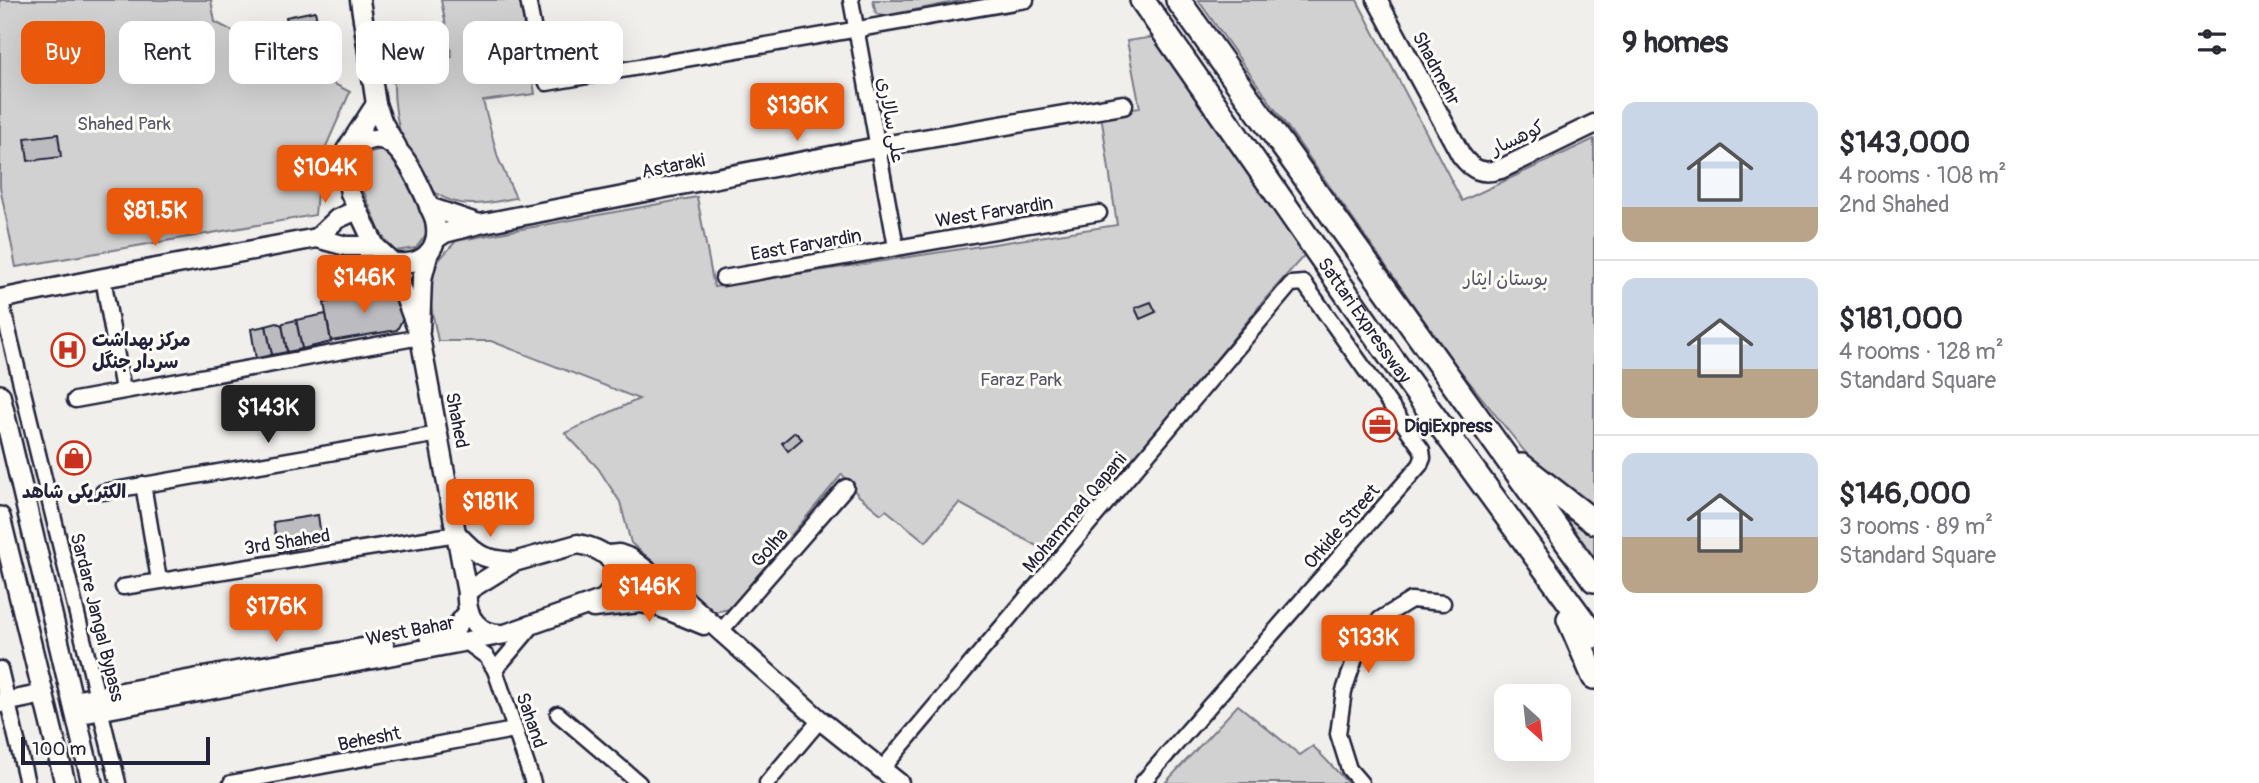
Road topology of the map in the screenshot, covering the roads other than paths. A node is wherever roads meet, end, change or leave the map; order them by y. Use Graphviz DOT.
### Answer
graph roads {
  1 [pos="360,0"];
  2 [pos="528,0"];
  3 [pos="851,0"];
  4 [pos="1027,0"];
  5 [pos="1142,0"];
  6 [pos="1178,0"];
  7 [pos="1377,0"];
  8 [pos="856,30"];
  9 [pos="376,104"];
  10 [pos="1123,105"];
  11 [pos="1594,124"];
  12 [pos="397,147"];
  13 [pos="877,147"];
  14 [pos="1461,155"];
  15 [pos="345,168"];
  16 [pos="429,206"];
  17 [pos="357,210"];
  18 [pos="1099,213"];
  19 [pos="479,223"];
  20 [pos="317,238"];
  21 [pos="433,245"];
  22 [pos="375,246"];
  23 [pos="896,247"];
  24 [pos="392,262"];
  25 [pos="103,278"];
  26 [pos="723,278"];
  27 [pos="1298,282"];
  28 [pos="0,298"];
  29 [pos="420,337"];
  30 [pos="123,390"];
  31 [pos="0,395"];
  32 [pos="75,400"];
  33 [pos="439,434"];
  34 [pos="1500,447"];
  35 [pos="143,484"];
  36 [pos="846,487"];
  37 [pos="103,492"];
  38 [pos="0,517"];
  39 [pos="1594,522"];
  40 [pos="457,534"];
  41 [pos="609,555"];
  42 [pos="514,562"];
  43 [pos="1548,576"];
  44 [pos="159,580"];
  45 [pos="1594,580"];
  46 [pos="123,587"];
  47 [pos="467,602"];
  48 [pos="1443,603"];
  49 [pos="580,609"];
  50 [pos="533,625"];
  51 [pos="720,632"];
  52 [pos="505,634"];
  53 [pos="1594,636"];
  54 [pos="465,641"];
  55 [pos="0,669"];
  56 [pos="495,670"];
  57 [pos="1594,677"];
  58 [pos="44,694"];
  59 [pos="4,703"];
  60 [pos="99,703"];
  61 [pos="74,708"];
  62 [pos="558,714"];
  63 [pos="820,720"];
  64 [pos="514,730"];
  65 [pos="882,769"];
  66 [pos="27,783"];
  67 [pos="65,783"];
  68 [pos="92,783"];
  69 [pos="118,783"];
  70 [pos="231,783"];
  71 [pos="533,783"];
  72 [pos="639,783"];
  73 [pos="767,783"];
  74 [pos="899,783"];
  75 [pos="1142,783"];
  76 [pos="1361,783"];
  1 -- 9 [label="street"];
  2 -- 8 [label="street"];
  3 -- 8 [label="street, علی سالاری"];
  4 -- 8 [label="street"];
  5 -- 43 [label="highway, Sattari Expressway"];
  6 -- 34 [label="highway, Sattari Expressway"];
  7 -- 14 [label="street, Shadmehr"];
  8 -- 13 [label="street, علی سالاری"];
  9 -- 12 [label="street"];
  9 -- 15 [label="street"];
  10 -- 13 [label="street, Astaraki"];
  11 -- 14 [label="street, کوهسار"];
  12 -- 15 [label="street"];
  12 -- 16 [label="street"];
  13 -- 19 [label="street, Astaraki"];
  13 -- 23 [label="street, علی سالاری"];
  15 -- 17 [label="street"];
  16 -- 19 [label="street"];
  16 -- 21 [label="street"];
  17 -- 20 [label="street"];
  17 -- 22 [label="street"];
  18 -- 23 [label="street, West Farvardin"];
  19 -- 21 [label="street, Astaraki"];
  20 -- 22 [label="street"];
  20 -- 25 [label="street"];
  21 -- 24 [label="street, Astaraki"];
  21 -- 29 [label="street"];
  22 -- 24 [label="street"];
  23 -- 26 [label="street, East Farvardin"];
  24 -- 29 [label="street"];
  25 -- 28 [label="street"];
  25 -- 30 [label="street"];
  27 -- 65 [label="street, Mohammad Qapani"];
  27 -- 75 [label="street, Orkide Street"];
  28 -- 60 [label="street, Sardare Jangal Bypass"];
  29 -- 30 [label="street"];
  29 -- 33 [label="street, Shahed"];
  30 -- 32 [label="street"];
  31 -- 61 [label="main road"];
  33 -- 35 [label="street"];
  33 -- 40 [label="street, Shahed"];
  34 -- 39 [label="highway"];
  34 -- 45 [label="highway, Sattari Expressway"];
  35 -- 37 [label="street"];
  35 -- 44 [label="street"];
  36 -- 51 [label="street, Golha"];
  38 -- 58 [label="main road"];
  40 -- 42 [label="street"];
  40 -- 44 [label="street, 3rd Shahed"];
  40 -- 47 [label="street, Shahed"];
  41 -- 42 [label="street"];
  41 -- 49 [label="street"];
  41 -- 51 [label="street"];
  42 -- 47 [label="street, West Bahar"];
  43 -- 53 [label="highway, Sattari Expressway"];
  43 -- 57 [label="highway"];
  44 -- 46 [label="street, 3rd Shahed"];
  47 -- 52 [label="street"];
  47 -- 60 [label="street, West Bahar"];
  48 -- 76 [label="street"];
  49 -- 50 [label="street, West Bahar"];
  49 -- 51 [label="street"];
  50 -- 52 [label="street, West Bahar"];
  50 -- 56 [label="street"];
  51 -- 63 [label="street"];
  52 -- 54 [label="street, West Bahar"];
  54 -- 56 [label="street"];
  54 -- 60 [label="street, West Bahar"];
  55 -- 59 [label="street"];
  56 -- 64 [label="street, Sahand"];
  58 -- 59 [label="street"];
  58 -- 67 [label="main road"];
  59 -- 66 [label="street"];
  60 -- 61 [label="street, West Bahar"];
  60 -- 69 [label="street, Sardare Jangal Bypass"];
  61 -- 68 [label="main road"];
  62 -- 72 [label="street"];
  63 -- 65 [label="street"];
  63 -- 73 [label="street"];
  64 -- 70 [label="street, Behesht"];
  64 -- 71 [label="street, Sahand"];
  65 -- 74 [label="street"];
}
